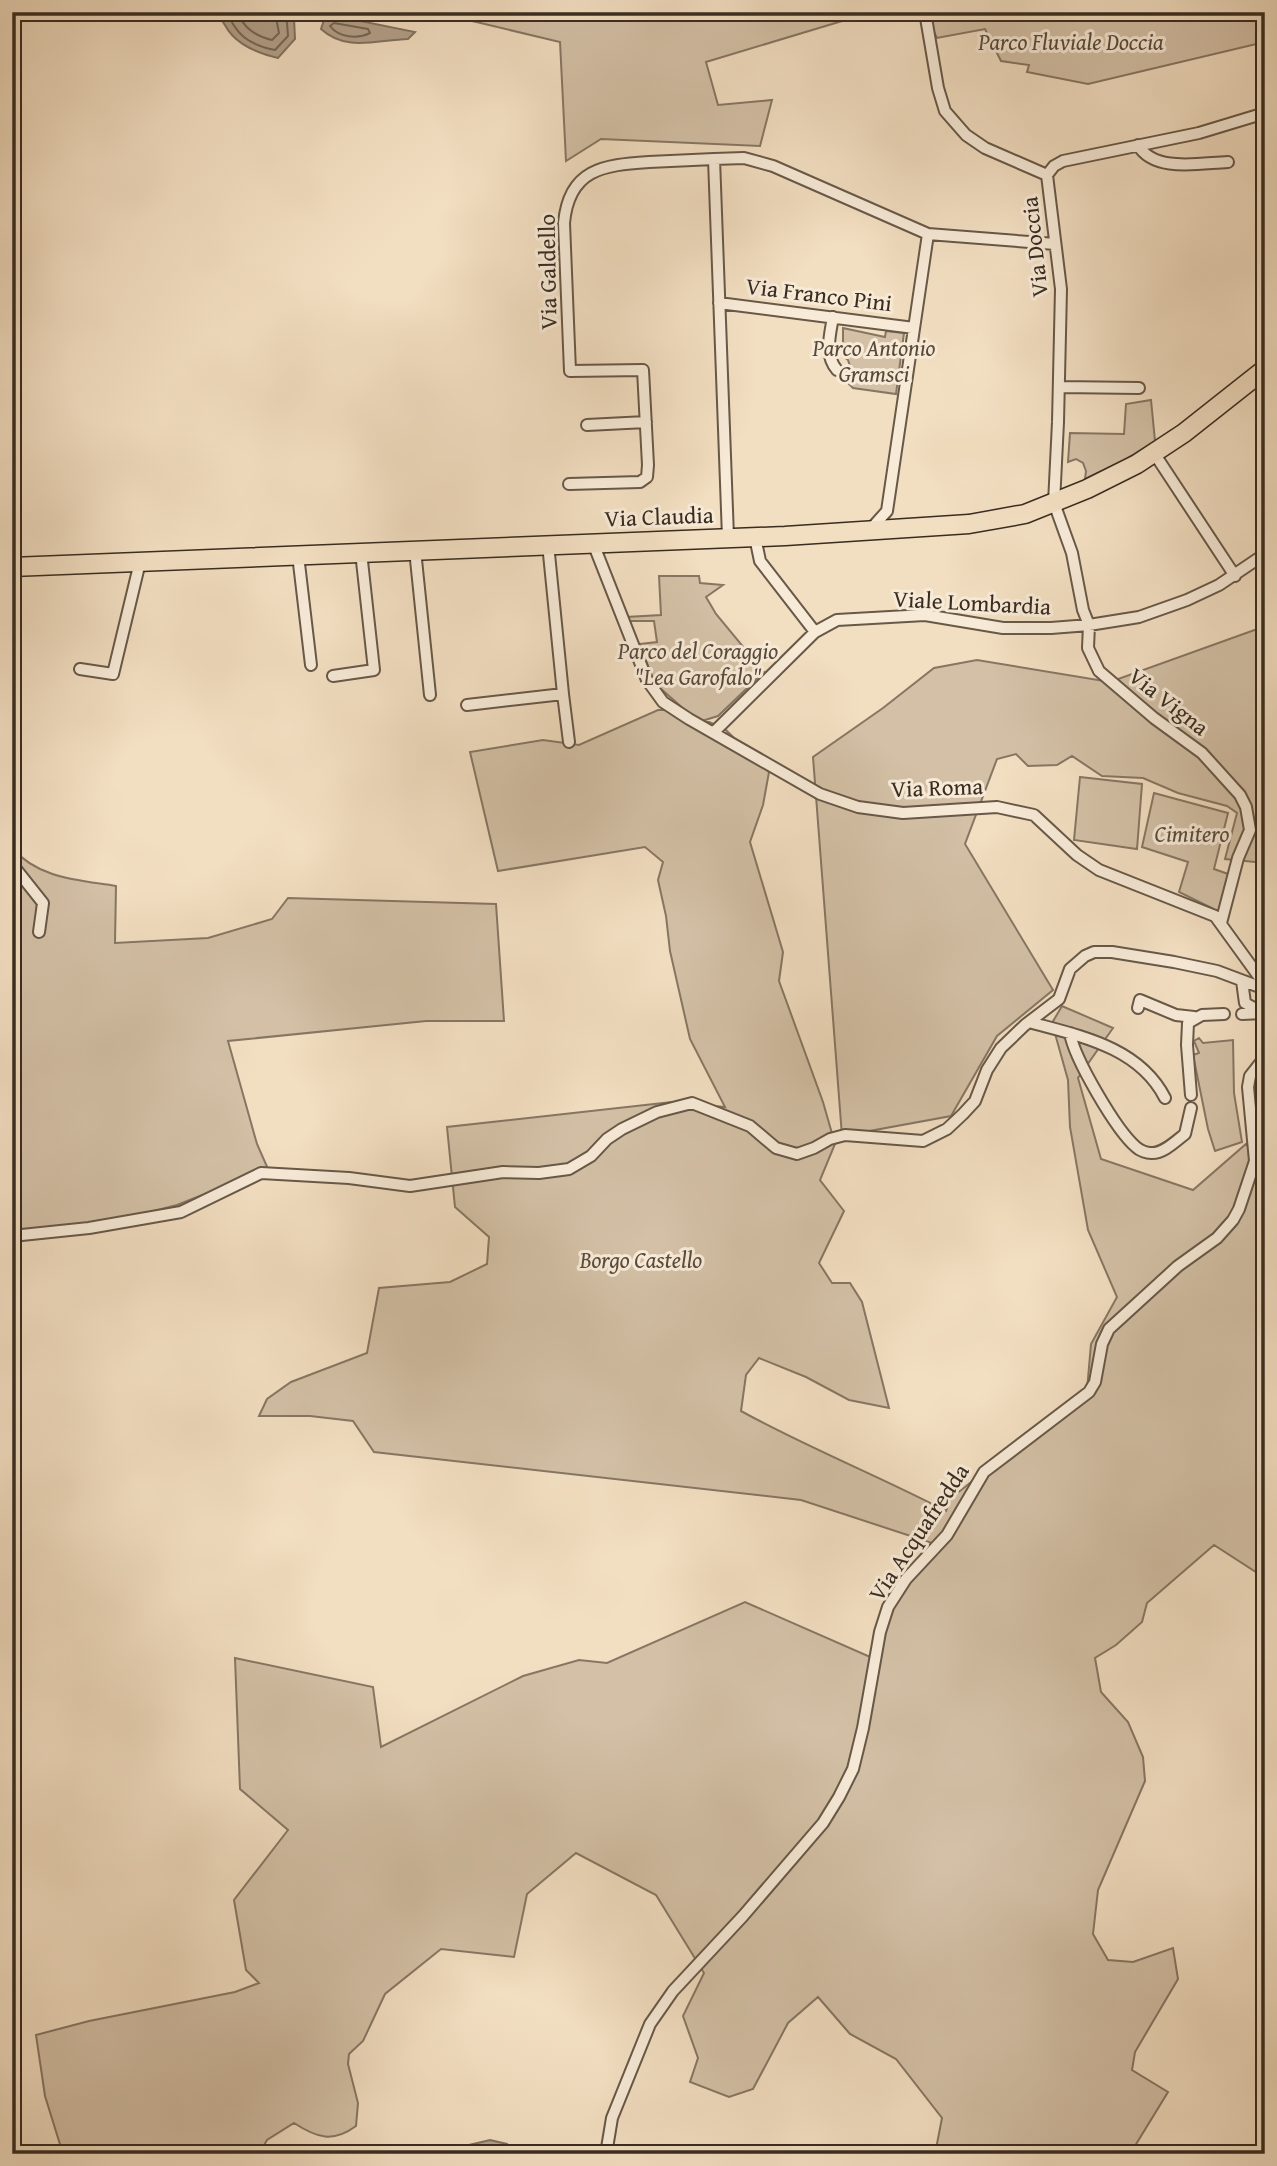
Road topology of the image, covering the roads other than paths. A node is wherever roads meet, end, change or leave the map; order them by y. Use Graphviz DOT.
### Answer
graph roads {
  1 [pos="925,12"];
  2 [pos="1264,114"];
  3 [pos="1138,145"];
  4 [pos="714,159"];
  5 [pos="1228,162"];
  6 [pos="1047,175"];
  7 [pos="928,234"];
  8 [pos="1055,244"];
  9 [pos="719,303"];
  10 [pos="833,317"];
  11 [pos="914,328"];
  12 [pos="1265,369"];
  13 [pos="837,370"];
  14 [pos="1060,387"];
  15 [pos="1139,388"];
  16 [pos="646,422"];
  17 [pos="587,425"];
  18 [pos="1158,459"];
  19 [pos="569,484"];
  20 [pos="1054,503"];
  21 [pos="887,511"];
  22 [pos="897,529"];
  23 [pos="869,531"];
  24 [pos="728,537"];
  25 [pos="755,537"];
  26 [pos="593,543"];
  27 [pos="548,544"];
  28 [pos="415,550"];
  29 [pos="361,552"];
  30 [pos="1265,554"];
  31 [pos="298,555"];
  32 [pos="139,562"];
  33 [pos="12,567"];
  34 [pos="1235,576"];
  35 [pos="1089,625"];
  36 [pos="815,632"];
  37 [pos="311,665"];
  38 [pos="80,669"];
  39 [pos="333,676"];
  40 [pos="563,694"];
  41 [pos="430,695"];
  42 [pos="467,705"];
  43 [pos="714,732"];
  44 [pos="569,742"];
  45 [pos="12,864"];
  46 [pos="1221,923"];
  47 [pos="39,932"];
  48 [pos="1242,981"];
  49 [pos="1265,987"];
  50 [pos="1138,1008"];
  51 [pos="1264,1013"];
  52 [pos="1224,1014"];
  53 [pos="1242,1014"];
  54 [pos="1194,1017"];
  55 [pos="1029,1022"];
  56 [pos="1265,1028"];
  57 [pos="1070,1033"];
  58 [pos="1265,1057"];
  59 [pos="1191,1095"];
  60 [pos="1165,1098"];
  61 [pos="1191,1108"];
  62 [pos="12,1236"];
  63 [pos="606,2154"];
  1 -- 6 [label="street"];
  2 -- 3 [label="street, Via Doccia"];
  3 -- 5 [label="street"];
  3 -- 6 [label="street, Via Doccia"];
  4 -- 7 [label="street"];
  4 -- 9 [label="street"];
  4 -- 16 [label="street, Via Galdello"];
  6 -- 8 [label="street, Via Doccia"];
  7 -- 8 [label="street"];
  7 -- 11 [label="street"];
  8 -- 14 [label="street, Via Doccia"];
  9 -- 10 [label="street, Via Franco Pini"];
  9 -- 24 [label="street"];
  10 -- 11 [label="street, Via Franco Pini"];
  10 -- 13 [label="street"];
  11 -- 21 [label="street"];
  12 -- 20 [label="main road, Via Claudia"];
  14 -- 15 [label="street"];
  14 -- 20 [label="street, Via Doccia"];
  16 -- 17 [label="street"];
  16 -- 19 [label="street, Via Galdello"];
  18 -- 34 [label="street"];
  20 -- 22 [label="main road, Via Claudia"];
  20 -- 35 [label="street, Via Vigna"];
  21 -- 22 [label="street"];
  21 -- 23 [label="street"];
  22 -- 23 [label="main road, Via Claudia"];
  23 -- 25 [label="main road, Via Claudia"];
  24 -- 25 [label="main road, Via Claudia"];
  24 -- 26 [label="main road, Via Claudia"];
  25 -- 36 [label="street"];
  26 -- 27 [label="main road, Via Claudia"];
  26 -- 43 [label="street, Via Roma"];
  27 -- 28 [label="main road, Via Claudia"];
  27 -- 40 [label="street"];
  28 -- 29 [label="main road, Via Claudia"];
  28 -- 41 [label="street"];
  29 -- 31 [label="main road, Via Claudia"];
  29 -- 39 [label="street"];
  30 -- 34 [label="street, Viale Lombardia"];
  31 -- 32 [label="main road, Via Claudia"];
  31 -- 37 [label="street"];
  32 -- 33 [label="main road, Via Claudia"];
  32 -- 38 [label="street"];
  34 -- 35 [label="street, Viale Lombardia"];
  35 -- 36 [label="street, Viale Lombardia"];
  35 -- 46 [label="street, Via Vigna"];
  36 -- 43 [label="street"];
  40 -- 42 [label="street"];
  40 -- 44 [label="street"];
  43 -- 46 [label="street, Via Roma"];
  45 -- 47 [label="street"];
  46 -- 49 [label="street, Via Roma"];
  48 -- 49 [label="street"];
  48 -- 51 [label="street"];
  48 -- 55 [label="street"];
  50 -- 54 [label="street"];
  51 -- 53 [label="street"];
  51 -- 56 [label="street"];
  52 -- 54 [label="street"];
  54 -- 59 [label="street"];
  55 -- 57 [label="street"];
  55 -- 62 [label="street"];
  57 -- 60 [label="street"];
  57 -- 61 [label="street"];
  58 -- 63 [label="street, Via Acquafredda"];
}
